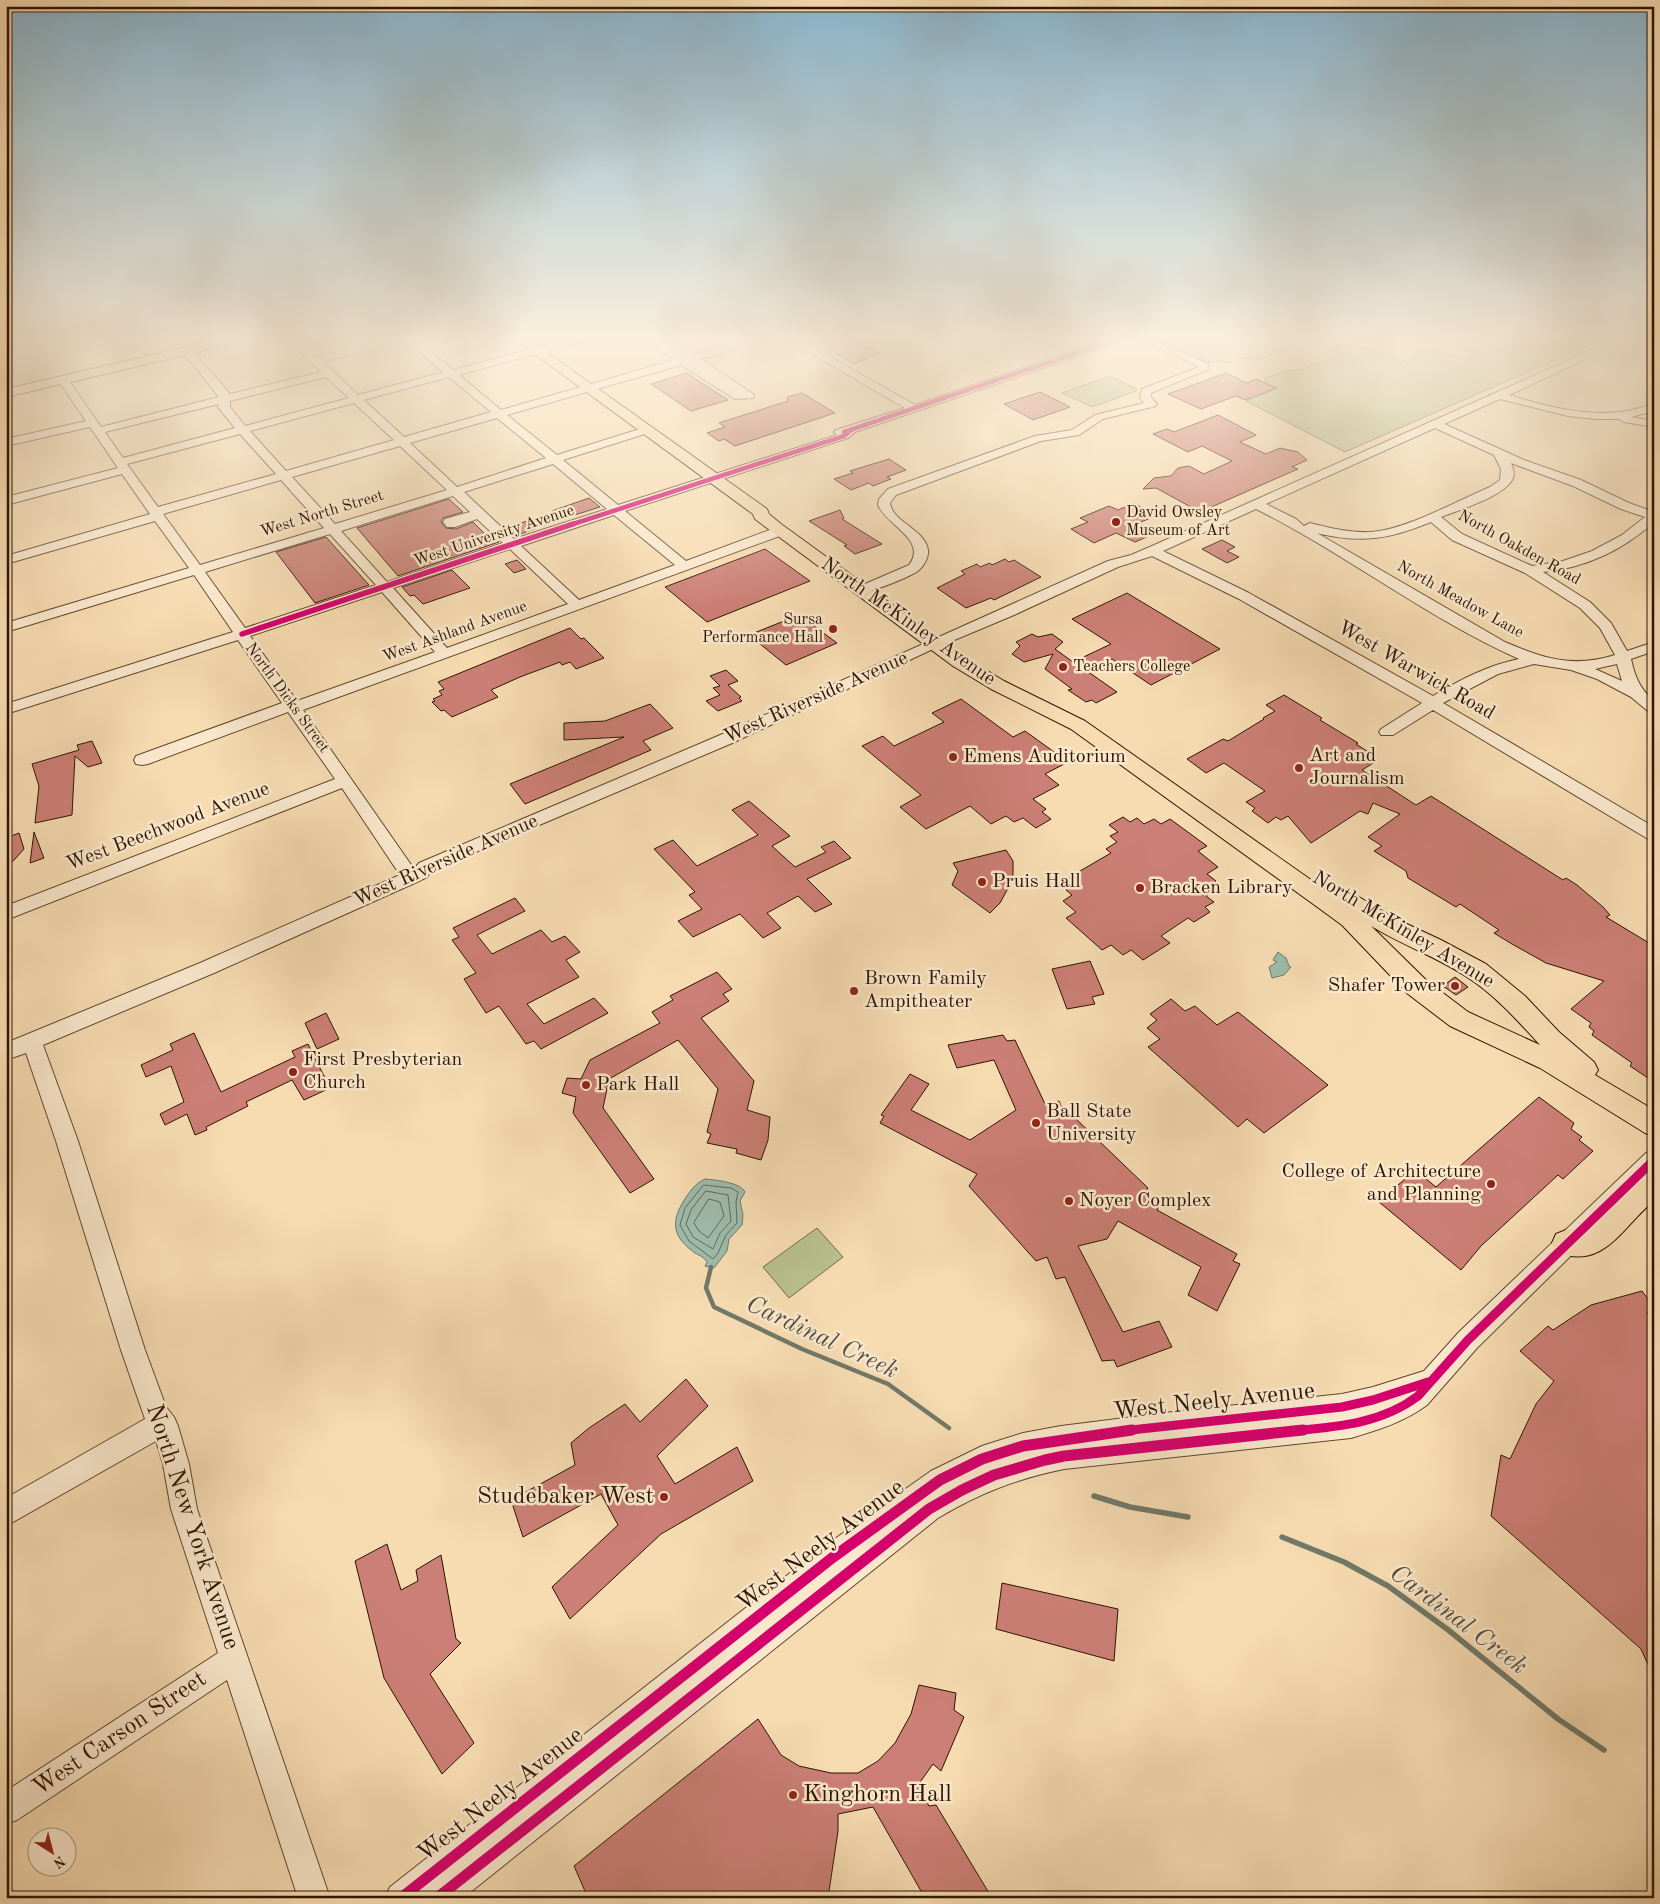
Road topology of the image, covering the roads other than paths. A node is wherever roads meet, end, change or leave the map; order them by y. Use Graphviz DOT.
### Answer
graph roads {
  1 [pos="90,428"];
  2 [pos="95,428"];
  3 [pos="246,428"];
  4 [pos="387,428"];
  5 [pos="451,428"];
  6 [pos="516,428"];
  7 [pos="644,428"];
  8 [pos="858,428"];
  9 [pos="1083,428"];
  10 [pos="1426,428"];
  11 [pos="1444,428"];
  12 [pos="242,429"];
  13 [pos="647,430"];
  14 [pos="402,442"];
  15 [pos="6,444"];
  16 [pos="1499,454"];
  17 [pos="554,459"];
  18 [pos="122,466"];
  19 [pos="1550,473"];
  20 [pos="285,475"];
  21 [pos="715,478"];
  22 [pos="1515,481"];
  23 [pos="454,491"];
  24 [pos="6,501"];
  25 [pos="1256,504"];
  26 [pos="616,510"];
  27 [pos="761,512"];
  28 [pos="157,514"];
  29 [pos="1653,516"];
  30 [pos="1433,517"];
  31 [pos="1292,522"];
  32 [pos="333,528"];
  33 [pos="780,531"];
  34 [pos="512,545"];
  35 [pos="1152,551"];
  36 [pos="6,560"];
  37 [pos="684,566"];
  38 [pos="197,570"];
  39 [pos="1530,570"];
  40 [pos="384,586"];
  41 [pos="868,588"];
  42 [pos="578,605"];
  43 [pos="6,628"];
  44 [pos="242,634"];
  45 [pos="947,646"];
  46 [pos="1654,646"];
  47 [pos="445,654"];
  48 [pos="1624,657"];
  49 [pos="1534,660"];
  50 [pos="1574,666"];
  51 [pos="1636,694"];
  52 [pos="1434,703"];
  53 [pos="294,707"];
  54 [pos="6,709"];
  55 [pos="1654,710"];
  56 [pos="1387,732"];
  57 [pos="142,760"];
  58 [pos="345,781"];
  59 [pos="1654,836"];
  60 [pos="416,875"];
  61 [pos="6,913"];
  62 [pos="32,1042"];
  63 [pos="6,1052"];
  64 [pos="1627,1107"];
  65 [pos="1654,1125"];
  66 [pos="1654,1160"];
  67 [pos="1654,1187"];
  68 [pos="1566,1244"];
  69 [pos="1428,1382"];
  70 [pos="162,1423"];
  71 [pos="6,1513"];
  72 [pos="235,1658"];
  73 [pos="6,1809"];
  74 [pos="314,1898"];
  75 [pos="401,1898"];
  76 [pos="438,1898"];
  1 -- 15 [label="street"];
  2 -- 18 [label="street, North Dicks Street"];
  3 -- 12 [label="street"];
  4 -- 14 [label="street"];
  5 -- 14 [label="street"];
  6 -- 17 [label="street"];
  7 -- 13 [label="main road, North McKinley Avenue"];
  8 -- 21 [label="street, West University Avenue"];
  9 -- 41 [label="street"];
  10 -- 25 [label="street"];
  11 -- 16 [label="street"];
  12 -- 18 [label="street"];
  12 -- 20 [label="street"];
  13 -- 17 [label="street, West North Street"];
  13 -- 21 [label="main road, North McKinley Avenue"];
  14 -- 20 [label="street"];
  14 -- 23 [label="street"];
  16 -- 19 [label="street"];
  16 -- 22 [label="street"];
  17 -- 23 [label="street, West North Street"];
  17 -- 26 [label="street"];
  18 -- 24 [label="street"];
  18 -- 28 [label="street, North Dicks Street"];
  19 -- 22 [label="street"];
  19 -- 29 [label="street"];
  20 -- 28 [label="street"];
  20 -- 32 [label="street"];
  21 -- 26 [label="street, West University Avenue"];
  21 -- 27 [label="main road, North McKinley Avenue"];
  22 -- 30 [label="street"];
  23 -- 32 [label="street, West North Street"];
  23 -- 34 [label="street"];
  25 -- 31 [label="street, North Meadow Lane"];
  25 -- 35 [label="street"];
  26 -- 34 [label="street, West University Avenue"];
  26 -- 37 [label="street"];
  27 -- 33 [label="main road, North McKinley Avenue"];
  27 -- 41 [label="main road"];
  28 -- 36 [label="street"];
  28 -- 38 [label="street, North Dicks Street"];
  29 -- 39 [label="street"];
  30 -- 31 [label="street"];
  30 -- 39 [label="street, North Oakden Road"];
  31 -- 49 [label="street, North Meadow Lane"];
  32 -- 38 [label="street, West North Street"];
  32 -- 40 [label="street"];
  33 -- 37 [label="street, West Ashland Avenue"];
  33 -- 41 [label="main road, North McKinley Avenue"];
  34 -- 40 [label="street, West University Avenue"];
  34 -- 42 [label="street"];
  35 -- 45 [label="street, West Riverside Avenue"];
  35 -- 52 [label="street, West Warwick Road"];
  37 -- 42 [label="street, West Ashland Avenue"];
  38 -- 43 [label="street, West North Street"];
  38 -- 44 [label="street, North Dicks Street"];
  39 -- 48 [label="street, North Oakden Road"];
  40 -- 44 [label="street, West University Avenue"];
  40 -- 47 [label="street"];
  41 -- 45 [label="main road, North McKinley Avenue"];
  42 -- 47 [label="street, West Ashland Avenue"];
  44 -- 53 [label="street, North Dicks Street"];
  44 -- 54 [label="street, West University Avenue"];
  45 -- 60 [label="street, West Riverside Avenue"];
  45 -- 64 [label="main road, North McKinley Avenue"];
  45 -- 64 [label="main road, North McKinley Avenue"];
  46 -- 48 [label="street"];
  47 -- 53 [label="street, West Ashland Avenue"];
  48 -- 50 [label="street"];
  48 -- 51 [label="street"];
  49 -- 50 [label="street, North Meadow Lane"];
  49 -- 52 [label="street"];
  50 -- 51 [label="street, North Meadow Lane"];
  51 -- 55 [label="street, North Meadow Lane"];
  52 -- 56 [label="street"];
  52 -- 59 [label="street, West Warwick Road"];
  53 -- 57 [label="street, West Ashland Avenue"];
  53 -- 58 [label="street, North Dicks Street"];
  58 -- 60 [label="street, North Dicks Street"];
  58 -- 61 [label="street, West Beechwood Avenue"];
  60 -- 62 [label="street, West Riverside Avenue"];
  62 -- 63 [label="street, West Riverside Avenue"];
  62 -- 70 [label="street, North New York Avenue"];
  64 -- 65 [label="main road, North McKinley Avenue"];
  66 -- 68 [label="street, West Neely Avenue"];
  67 -- 68 [label="main road"];
  68 -- 69 [label="street, West Neely Avenue"];
  69 -- 75 [label="street, West Neely Avenue"];
  69 -- 76 [label="street, West Neely Avenue"];
  70 -- 71 [label="street"];
  70 -- 72 [label="street, North New York Avenue"];
  72 -- 73 [label="street, West Carson Street"];
  72 -- 74 [label="street, North New York Avenue"];
}
